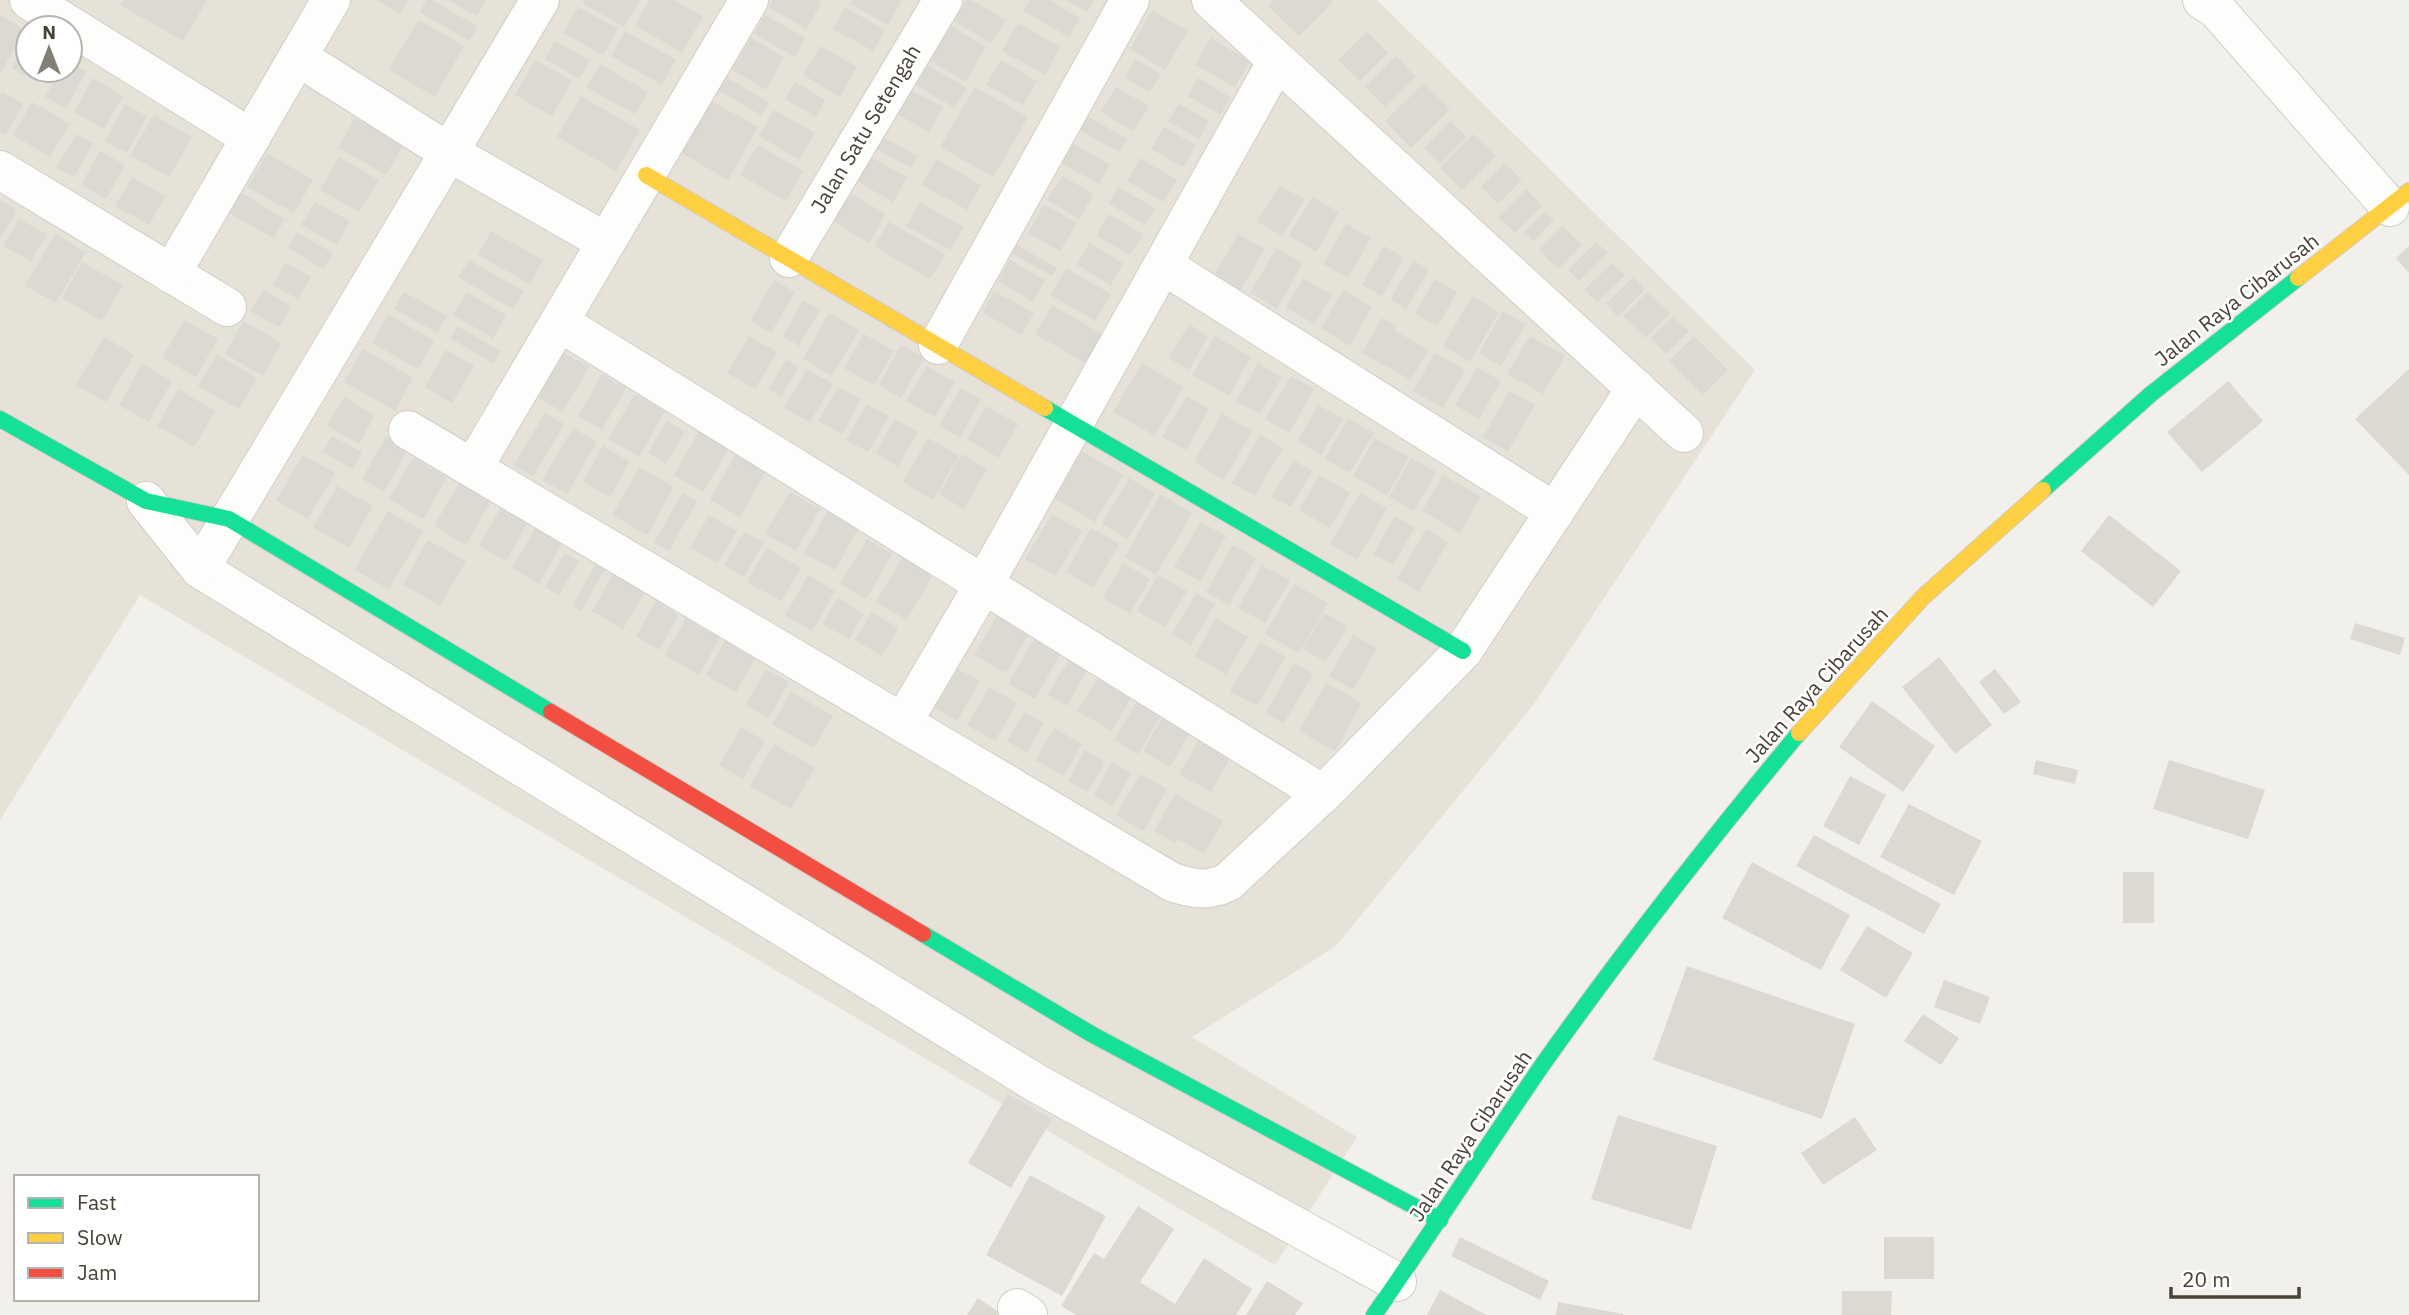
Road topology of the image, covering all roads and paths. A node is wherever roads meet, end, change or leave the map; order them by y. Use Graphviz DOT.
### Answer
graph roads {
  1 [pos="29,0"];
  2 [pos="331,0"];
  3 [pos="540,0"];
  4 [pos="749,0"];
  5 [pos="943,0"];
  6 [pos="1130,0"];
  7 [pos="1211,0"];
  8 [pos="2202,0"];
  9 [pos="298,57"];
  10 [pos="1277,61"];
  11 [pos="251,138"];
  12 [pos="450,153"];
  13 [pos="0,170"];
  14 [pos="646,175"];
  15 [pos="2400,199"];
  16 [pos="606,242"];
  17 [pos="789,258"];
  18 [pos="1163,265"];
  19 [pos="172,274"];
  20 [pos="227,307"];
  21 [pos="559,322"];
  22 [pos="938,345"];
  23 [pos="1636,388"];
  24 [pos="0,419"];
  25 [pos="1074,424"];
  26 [pos="408,430"];
  27 [pos="1684,433"];
  28 [pos="473,468"];
  29 [pos="146,502"];
  30 [pos="1555,512"];
  31 [pos="229,519"];
  32 [pos="200,569"];
  33 [pos="984,584"];
  34 [pos="1463,651"];
  35 [pos="903,722"];
  36 [pos="1323,794"];
  37 [pos="1440,1220"];
  38 [pos="1397,1282"];
  39 [pos="1374,1315"];
  1 -- 11 [label="street"];
  2 -- 9 [label="street"];
  3 -- 12 [label="street"];
  4 -- 14 [label="street"];
  5 -- 17 [label="street, Jalan Satu Setengah"];
  6 -- 22 [label="street"];
  7 -- 10 [label="street"];
  8 -- 15 [label="street"];
  9 -- 11 [label="street"];
  9 -- 12 [label="street"];
  10 -- 18 [label="street"];
  10 -- 23 [label="street"];
  11 -- 19 [label="street"];
  12 -- 16 [label="street"];
  12 -- 31 [label="street"];
  13 -- 19 [label="street"];
  14 -- 16 [label="street"];
  14 -- 17 [label="street"];
  15 -- 37 [label="street, Jalan Raya Cibarusah"];
  16 -- 21 [label="street"];
  17 -- 22 [label="street"];
  18 -- 25 [label="street"];
  18 -- 30 [label="street"];
  19 -- 20 [label="street"];
  21 -- 28 [label="street"];
  21 -- 33 [label="street"];
  22 -- 25 [label="street"];
  23 -- 27 [label="street"];
  23 -- 30 [label="street"];
  24 -- 29 [label="street"];
  25 -- 33 [label="street"];
  25 -- 34 [label="street"];
  26 -- 28 [label="street"];
  28 -- 35 [label="street"];
  29 -- 31 [label="street"];
  29 -- 32 [label="street"];
  30 -- 34 [label="street"];
  31 -- 32 [label="street"];
  31 -- 37 [label="street"];
  32 -- 38 [label="street"];
  33 -- 35 [label="street"];
  33 -- 36 [label="street"];
  34 -- 36 [label="street"];
  35 -- 36 [label="street"];
  37 -- 38 [label="street, Jalan Raya Cibarusah"];
  38 -- 39 [label="street, Jalan Raya Cibarusah"];
}
